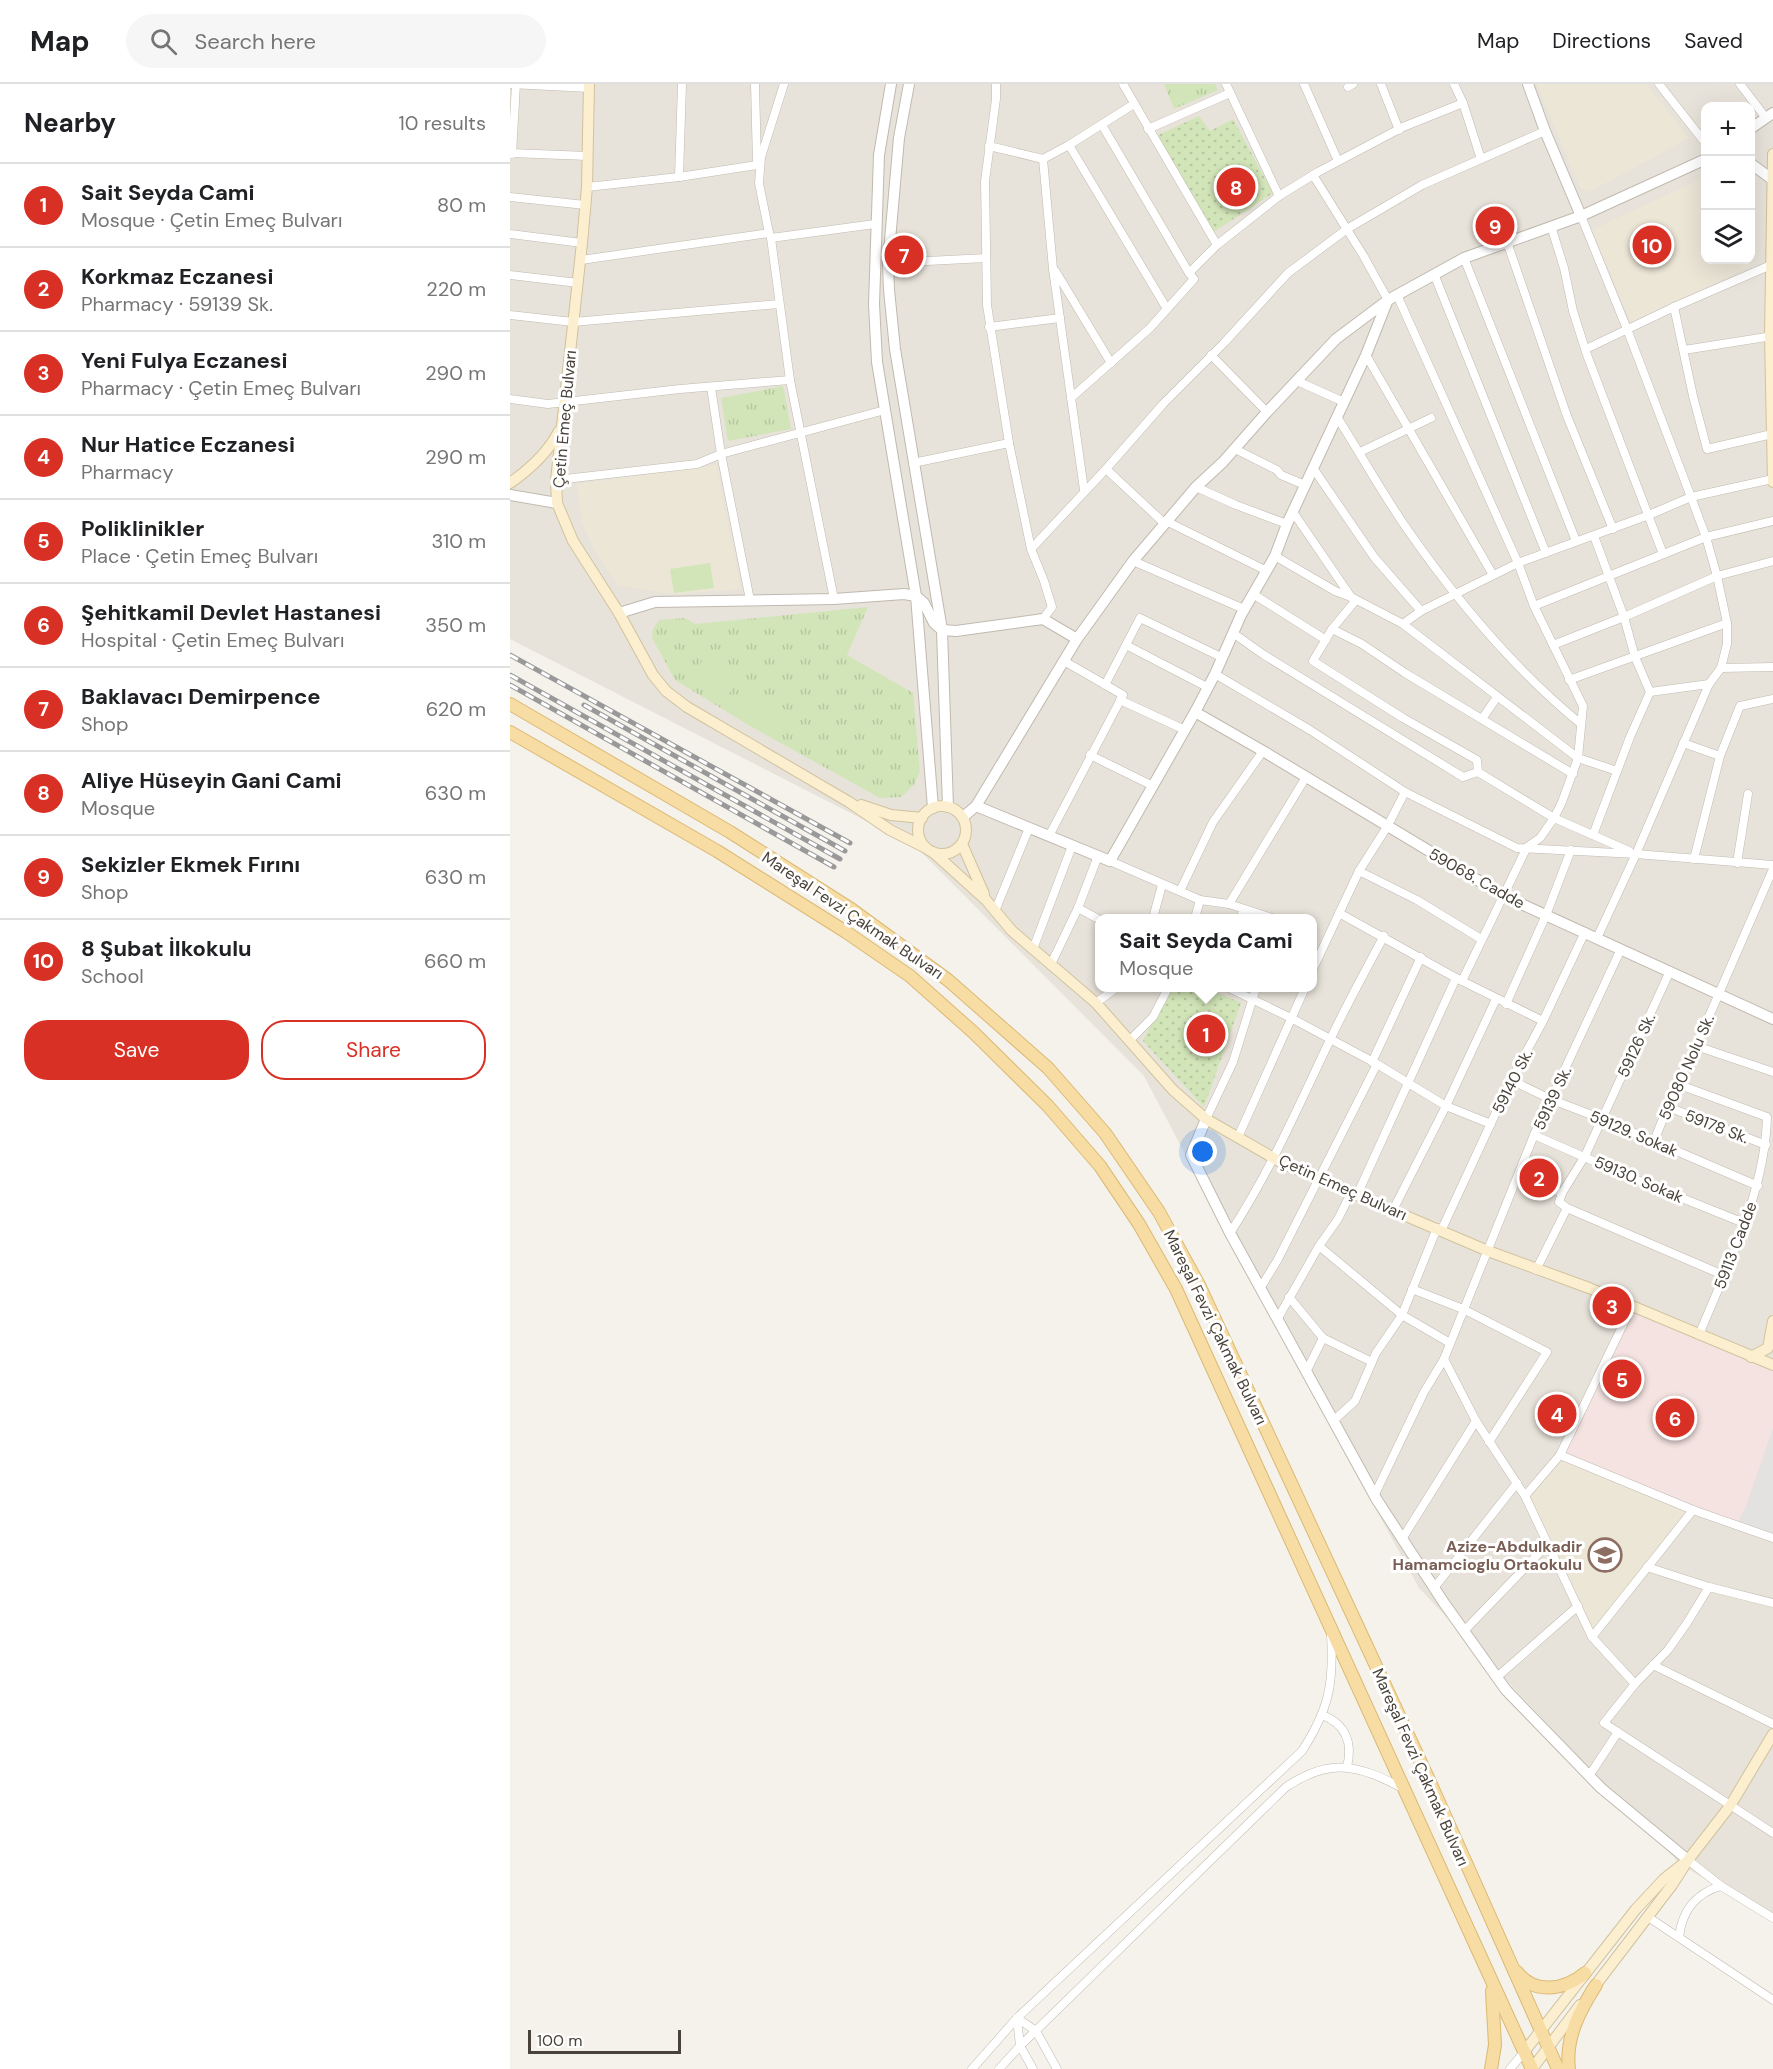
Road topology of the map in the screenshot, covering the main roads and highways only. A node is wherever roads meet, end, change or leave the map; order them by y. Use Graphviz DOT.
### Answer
graph roads {
  1 [pos="589,86"];
  2 [pos="1773,154"];
  3 [pos="1773,180"];
  4 [pos="1772,336"];
  5 [pos="562,426"];
  6 [pos="1772,434"];
  7 [pos="1773,480"];
  8 [pos="510,483"];
  9 [pos="510,704"];
  10 [pos="510,732"];
  11 [pos="849,802"];
  12 [pos="922,818"];
  13 [pos="962,844"];
  14 [pos="929,850"];
  15 [pos="986,900"];
  16 [pos="1773,1321"];
  17 [pos="1751,1357"];
  18 [pos="1773,1365"];
  19 [pos="1773,1734"];
  20 [pos="1688,1860"];
  21 [pos="1512,1966"];
  22 [pos="1585,1973"];
  23 [pos="1490,1978"];
  24 [pos="1596,1985"];
  25 [pos="1541,2030"];
  26 [pos="1548,2047"];
  27 [pos="1524,2052"];
  28 [pos="1491,2069"];
  29 [pos="1532,2069"];
  30 [pos="1558,2069"];
  31 [pos="1569,2069"];
  1 -- 5 [label="main road, Çetin Emeç Bulvarı"];
  2 -- 3 [label="main road"];
  3 -- 4 [label="main road"];
  4 -- 6 [label="main road"];
  5 -- 8 [label="main road"];
  5 -- 11 [label="main road, Çetin Emeç Bulvarı"];
  6 -- 7 [label="main road"];
  9 -- 21 [label="main road, Mareşal Fevzi Çakmak Bulvarı"];
  10 -- 23 [label="main road, Mareşal Fevzi Çakmak Bulvarı"];
  11 -- 12 [label="main road, Çetin Emeç Bulvarı"];
  11 -- 14 [label="main road, Çetin Emeç Bulvarı"];
  12 -- 13 [label="main road"];
  12 -- 14 [label="main road"];
  13 -- 14 [label="main road"];
  13 -- 15 [label="main road, Çetin Emeç Bulvarı"];
  14 -- 15 [label="main road, Çetin Emeç Bulvarı"];
  15 -- 17 [label="main road, Çetin Emeç Bulvarı"];
  16 -- 17 [label="main road"];
  17 -- 18 [label="main road, Çetin Emeç Bulvarı"];
  19 -- 20 [label="main road"];
  20 -- 22 [label="main road"];
  20 -- 24 [label="main road"];
  21 -- 22 [label="main road"];
  21 -- 25 [label="main road, Mareşal Fevzi Çakmak Bulvarı"];
  22 -- 25 [label="main road"];
  23 -- 27 [label="main road, Mareşal Fevzi Çakmak Bulvarı"];
  23 -- 28 [label="main road"];
  24 -- 26 [label="main road"];
  24 -- 31 [label="main road"];
  25 -- 26 [label="main road, Mareşal Fevzi Çakmak Bulvarı"];
  25 -- 27 [label="main road"];
  26 -- 29 [label="main road"];
  26 -- 30 [label="main road, Mareşal Fevzi Çakmak Bulvarı"];
  27 -- 29 [label="main road, Mareşal Fevzi Çakmak Bulvarı"];
}
